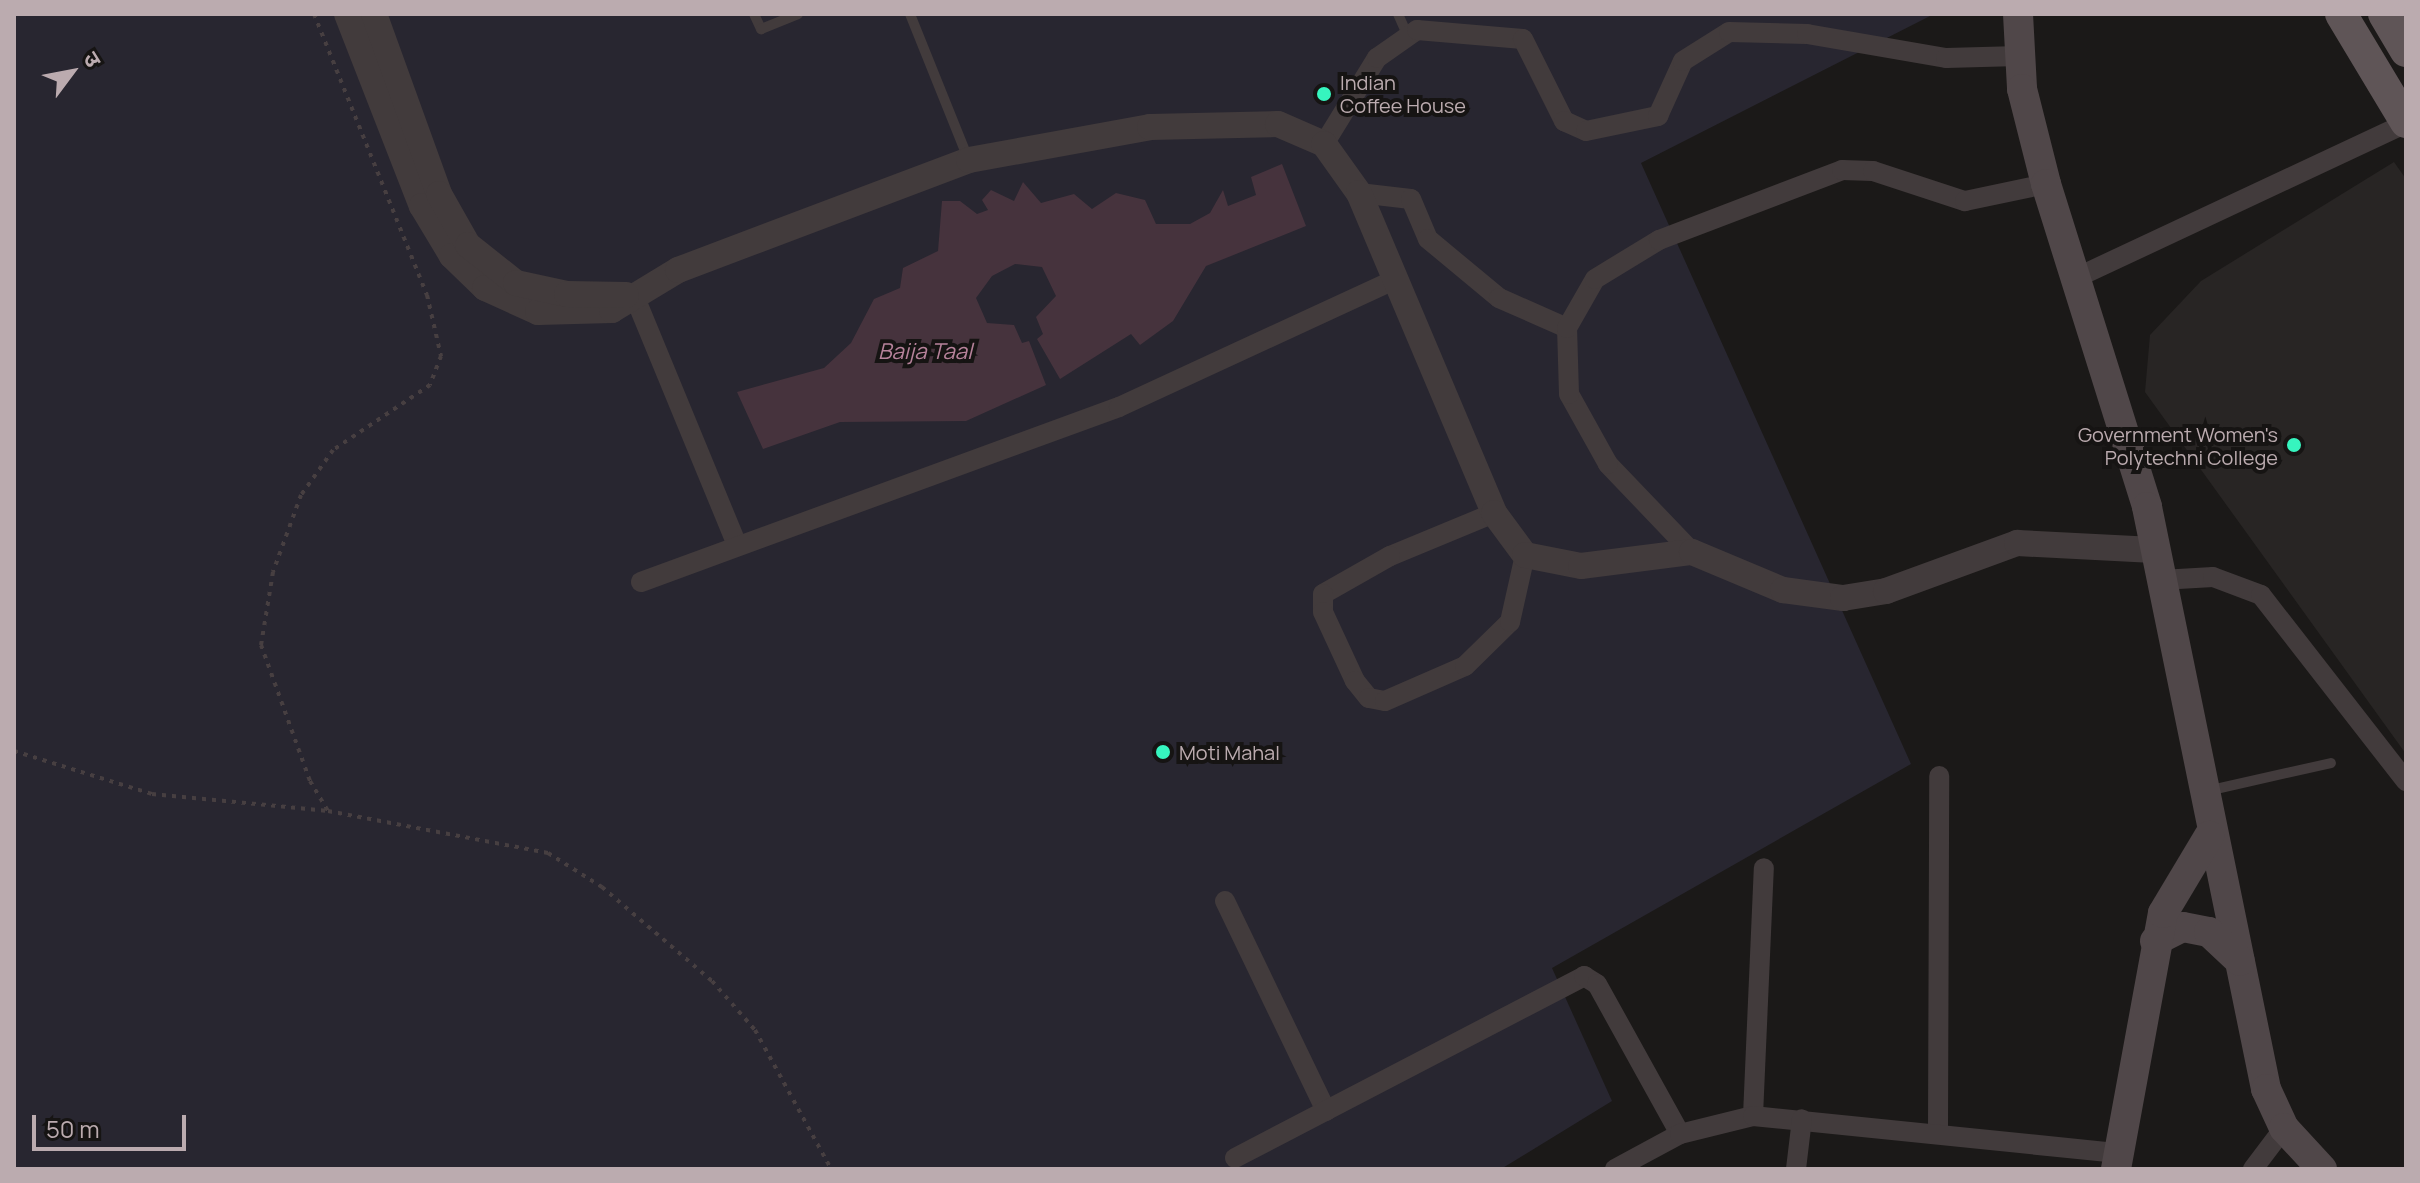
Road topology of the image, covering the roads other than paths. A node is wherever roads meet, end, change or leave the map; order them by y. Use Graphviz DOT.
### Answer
graph roads {
  1 [pos="347,14"];
  2 [pos="374,14"];
  3 [pos="754,14"];
  4 [pos="798,14"];
  5 [pos="910,14"];
  6 [pos="2341,14"];
  7 [pos="2384,14"];
  8 [pos="1407,25"];
  9 [pos="2018,34"];
  10 [pos="2406,51"];
  11 [pos="2406,122"];
  12 [pos="1324,144"];
  13 [pos="969,160"];
  14 [pos="2046,184"];
  15 [pos="1359,193"];
  16 [pos="2080,276"];
  17 [pos="1398,278"];
  18 [pos="634,295"];
  19 [pos="1567,328"];
  20 [pos="1494,513"];
  21 [pos="736,542"];
  22 [pos="2154,550"];
  23 [pos="1692,552"];
  24 [pos="1525,555"];
  25 [pos="2161,580"];
  26 [pos="641,582"];
  27 [pos="2331,763"];
  28 [pos="1939,776"];
  29 [pos="2406,781"];
  30 [pos="2201,792"];
  31 [pos="2209,836"];
  32 [pos="1764,868"];
  33 [pos="1225,901"];
  34 [pos="2155,941"];
  35 [pos="2242,963"];
  36 [pos="1326,1111"];
  37 [pos="1753,1116"];
  38 [pos="1802,1119"];
  39 [pos="2284,1128"];
  40 [pos="1938,1130"];
  41 [pos="1680,1134"];
  42 [pos="1235,1158"];
  43 [pos="2117,1161"];
  44 [pos="2329,1168"];
  45 [pos="1615,1169"];
  46 [pos="1796,1169"];
  47 [pos="2253,1169"];
  1 -- 18 [label="street"];
  2 -- 18 [label="street"];
  3 -- 4 [label="lane"];
  5 -- 13 [label="lane"];
  6 -- 11 [label="main road"];
  7 -- 10 [label="main road"];
  8 -- 9 [label="street"];
  8 -- 12 [label="street"];
  9 -- 14 [label="main road"];
  11 -- 16 [label="street"];
  12 -- 13 [label="street"];
  12 -- 15 [label="street"];
  13 -- 18 [label="street"];
  14 -- 16 [label="main road"];
  14 -- 19 [label="street"];
  15 -- 17 [label="street"];
  15 -- 19 [label="street"];
  16 -- 22 [label="main road"];
  17 -- 20 [label="street"];
  17 -- 21 [label="street"];
  18 -- 21 [label="street"];
  19 -- 23 [label="street"];
  20 -- 24 [label="street"];
  20 -- 24 [label="street"];
  21 -- 26 [label="street"];
  22 -- 23 [label="street"];
  22 -- 25 [label="main road"];
  23 -- 24 [label="street"];
  25 -- 29 [label="street"];
  25 -- 30 [label="main road"];
  27 -- 30 [label="lane"];
  28 -- 40 [label="street"];
  30 -- 31 [label="main road"];
  31 -- 34 [label="main road"];
  31 -- 35 [label="main road"];
  32 -- 37 [label="street"];
  33 -- 36 [label="street"];
  34 -- 35 [label="main road"];
  34 -- 43 [label="main road"];
  35 -- 39 [label="main road"];
  36 -- 41 [label="street"];
  36 -- 42 [label="street"];
  37 -- 38 [label="street"];
  37 -- 41 [label="street"];
  38 -- 40 [label="street"];
  38 -- 46 [label="street"];
  39 -- 44 [label="main road"];
  39 -- 47 [label="street"];
  40 -- 43 [label="street"];
  41 -- 45 [label="street"];
}
